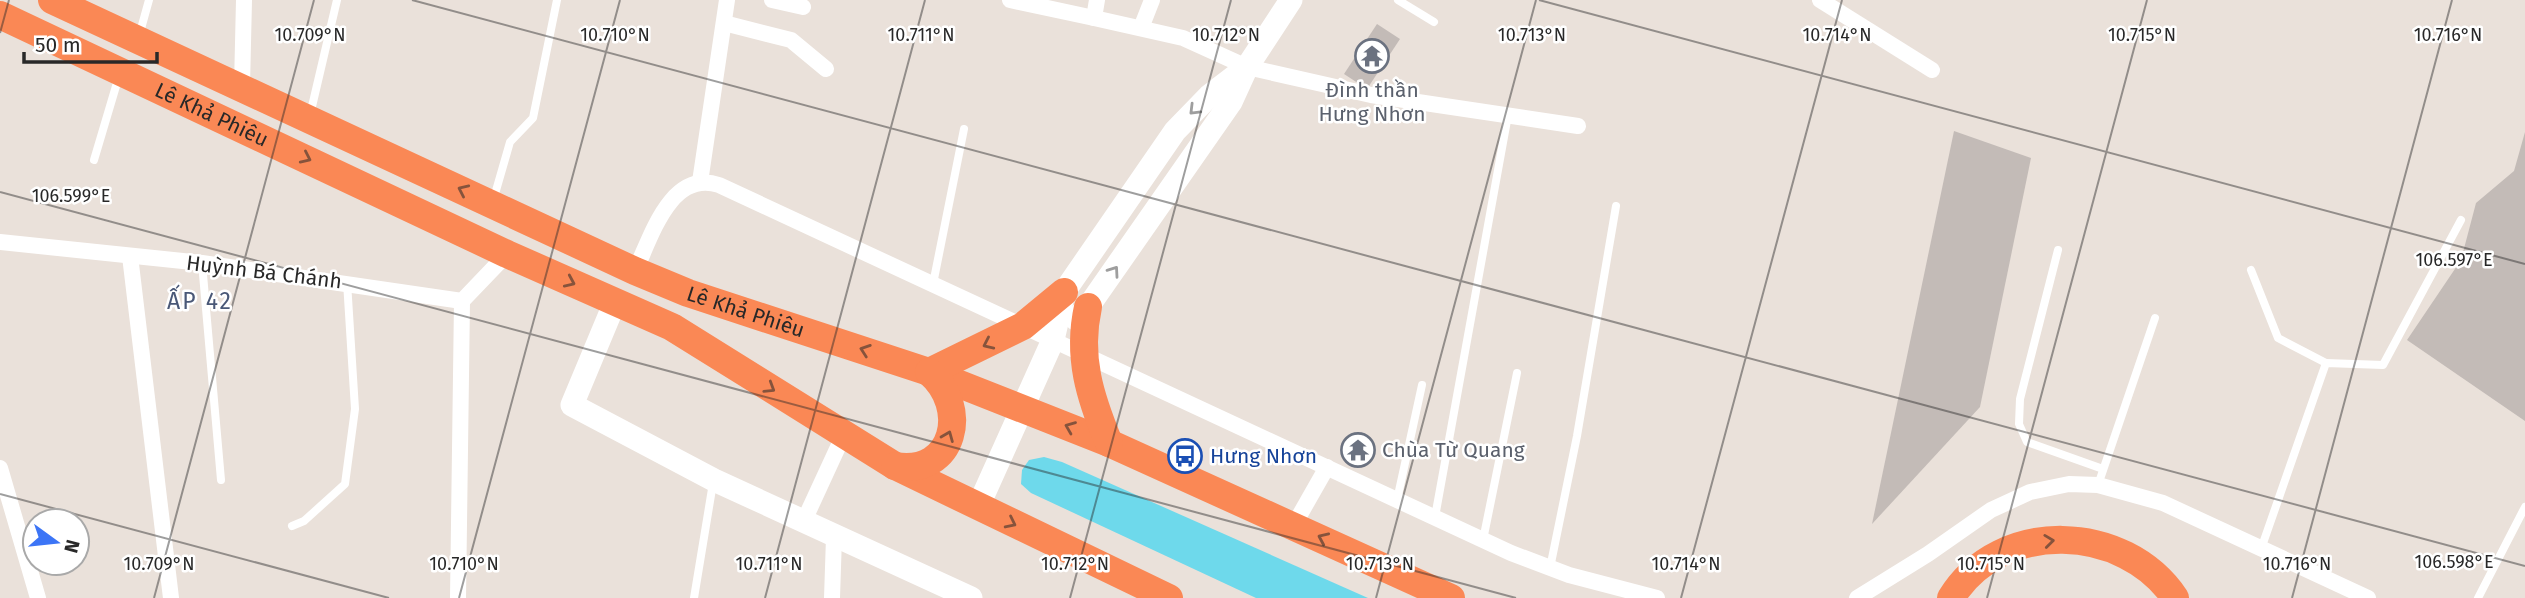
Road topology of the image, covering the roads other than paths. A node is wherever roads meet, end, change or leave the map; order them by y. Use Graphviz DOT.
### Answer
graph roads {
  1 [pos="52,0"];
  2 [pos="149,0"];
  3 [pos="244,0"];
  4 [pos="337,0"];
  5 [pos="557,0"];
  6 [pos="727,0"];
  7 [pos="772,0"];
  8 [pos="1010,0"];
  9 [pos="1097,0"];
  10 [pos="1152,0"];
  11 [pos="1292,0"];
  12 [pos="1398,0"];
  13 [pos="1820,0"];
  14 [pos="1033,2"];
  15 [pos="803,7"];
  16 [pos="0,15"];
  17 [pos="1094,18"];
  18 [pos="1434,22"];
  19 [pos="724,23"];
  20 [pos="1141,28"];
  21 [pos="138,39"];
  22 [pos="1247,67"];
  23 [pos="825,69"];
  24 [pos="120,70"];
  25 [pos="1931,70"];
  26 [pos="242,86"];
  27 [pos="1508,116"];
  28 [pos="309,118"];
  29 [pos="1578,126"];
  30 [pos="964,129"];
  31 [pos="94,160"];
  32 [pos="700,182"];
  33 [pos="492,204"];
  34 [pos="1615,206"];
  35 [pos="2461,220"];
  36 [pos="0,242"];
  37 [pos="2058,250"];
  38 [pos="508,254"];
  39 [pos="130,256"];
  40 [pos="202,263"];
  41 [pos="2251,270"];
  42 [pos="635,271"];
  43 [pos="347,282"];
  44 [pos="933,284"];
  45 [pos="1064,292"];
  46 [pos="462,301"];
  47 [pos="615,302"];
  48 [pos="1088,307"];
  49 [pos="2155,318"];
  50 [pos="1023,326"];
  51 [pos="1053,340"];
  52 [pos="1083,354"];
  53 [pos="2326,363"];
  54 [pos="929,372"];
  55 [pos="1517,373"];
  56 [pos="1422,385"];
  57 [pos="1021,408"];
  58 [pos="844,434"];
  59 [pos="1109,443"];
  60 [pos="895,466"];
  61 [pos="1327,467"];
  62 [pos="0,468"];
  63 [pos="2101,477"];
  64 [pos="221,480"];
  65 [pos="714,480"];
  66 [pos="1397,500"];
  67 [pos="978,507"];
  68 [pos="2525,507"];
  69 [pos="1435,517"];
  70 [pos="803,523"];
  71 [pos="8,525"];
  72 [pos="1294,525"];
  73 [pos="292,526"];
  74 [pos="834,537"];
  75 [pos="1483,540"];
  76 [pos="2261,549"];
  77 [pos="1550,568"];
  78 [pos="1452,596"];
  79 [pos="38,598"];
  80 [pos="171,598"];
  81 [pos="458,598"];
  82 [pos="694,598"];
  83 [pos="832,598"];
  84 [pos="971,598"];
  85 [pos="1169,598"];
  86 [pos="1657,598"];
  87 [pos="1857,598"];
  88 [pos="1951,598"];
  89 [pos="2175,598"];
  90 [pos="2368,598"];
  91 [pos="2478,598"];
  1 -- 21 [label="highway, Lê Khả Phiêu"];
  2 -- 21 [label="lane"];
  3 -- 26 [label="street"];
  4 -- 28 [label="lane"];
  5 -- 33 [label="lane"];
  6 -- 19 [label="street"];
  7 -- 15 [label="street"];
  8 -- 14 [label="street"];
  9 -- 17 [label="street"];
  10 -- 20 [label="street"];
  11 -- 22 [label="street"];
  12 -- 18 [label="lane"];
  13 -- 25 [label="street"];
  14 -- 17 [label="street"];
  16 -- 24 [label="highway, Lê Khả Phiêu"];
  17 -- 20 [label="street"];
  19 -- 23 [label="street"];
  19 -- 32 [label="street"];
  20 -- 22 [label="street"];
  21 -- 26 [label="highway, Lê Khả Phiêu"];
  22 -- 27 [label="street"];
  22 -- 45 [label="street, one-way"];
  48 -- 22 [label="street, one-way"];
  24 -- 31 [label="lane"];
  24 -- 38 [label="highway, Lê Khả Phiêu, one-way"];
  26 -- 28 [label="highway, Lê Khả Phiêu"];
  27 -- 29 [label="street"];
  27 -- 69 [label="lane"];
  33 -- 28 [label="highway, Lê Khả Phiêu, one-way"];
  30 -- 44 [label="lane"];
  32 -- 42 [label="street"];
  32 -- 44 [label="street"];
  33 -- 42 [label="highway, Lê Khả Phiêu"];
  34 -- 77 [label="lane"];
  35 -- 53 [label="lane"];
  36 -- 39 [label="street, Huỳnh Bá Chánh"];
  37 -- 63 [label="lane"];
  38 -- 46 [label="street"];
  38 -- 47 [label="highway, Lê Khả Phiêu, one-way"];
  39 -- 40 [label="street, Huỳnh Bá Chánh"];
  39 -- 80 [label="street"];
  40 -- 43 [label="street, Huỳnh Bá Chánh"];
  40 -- 64 [label="lane"];
  41 -- 53 [label="lane"];
  54 -- 42 [label="highway, Lê Khả Phiêu, one-way"];
  43 -- 46 [label="street, Huỳnh Bá Chánh"];
  43 -- 73 [label="lane"];
  44 -- 50 [label="street"];
  45 -- 50 [label="highway"];
  45 -- 51 [label="street"];
  46 -- 81 [label="street"];
  47 -- 58 [label="highway, Lê Khả Phiêu, one-way"];
  47 -- 65 [label="street"];
  48 -- 51 [label="street"];
  48 -- 52 [label="highway"];
  49 -- 63 [label="lane"];
  50 -- 51 [label="street"];
  50 -- 54 [label="highway, one-way"];
  51 -- 52 [label="street"];
  51 -- 57 [label="street"];
  52 -- 59 [label="highway"];
  52 -- 61 [label="street"];
  53 -- 76 [label="lane"];
  54 -- 57 [label="highway, Lê Khả Phiêu"];
  60 -- 54 [label="highway, one-way"];
  55 -- 75 [label="lane"];
  56 -- 66 [label="lane"];
  59 -- 57 [label="highway, Lê Khả Phiêu, one-way"];
  57 -- 67 [label="street"];
  58 -- 60 [label="highway, Lê Khả Phiêu"];
  58 -- 70 [label="street"];
  59 -- 72 [label="highway, Lê Khả Phiêu"];
  60 -- 67 [label="highway, Lê Khả Phiêu"];
  61 -- 66 [label="street"];
  61 -- 72 [label="street"];
  62 -- 71 [label="street"];
  63 -- 76 [label="street"];
  63 -- 87 [label="street"];
  65 -- 70 [label="street"];
  65 -- 82 [label="lane"];
  66 -- 69 [label="street"];
  67 -- 85 [label="highway, Lê Khả Phiêu, one-way"];
  68 -- 91 [label="lane"];
  69 -- 75 [label="street"];
  70 -- 74 [label="street"];
  71 -- 79 [label="street"];
  78 -- 72 [label="highway, Lê Khả Phiêu, one-way"];
  74 -- 83 [label="street"];
  74 -- 84 [label="street"];
  75 -- 77 [label="street"];
  76 -- 90 [label="street"];
  77 -- 86 [label="street"];
  88 -- 89 [label="highway, one-way"];
}
